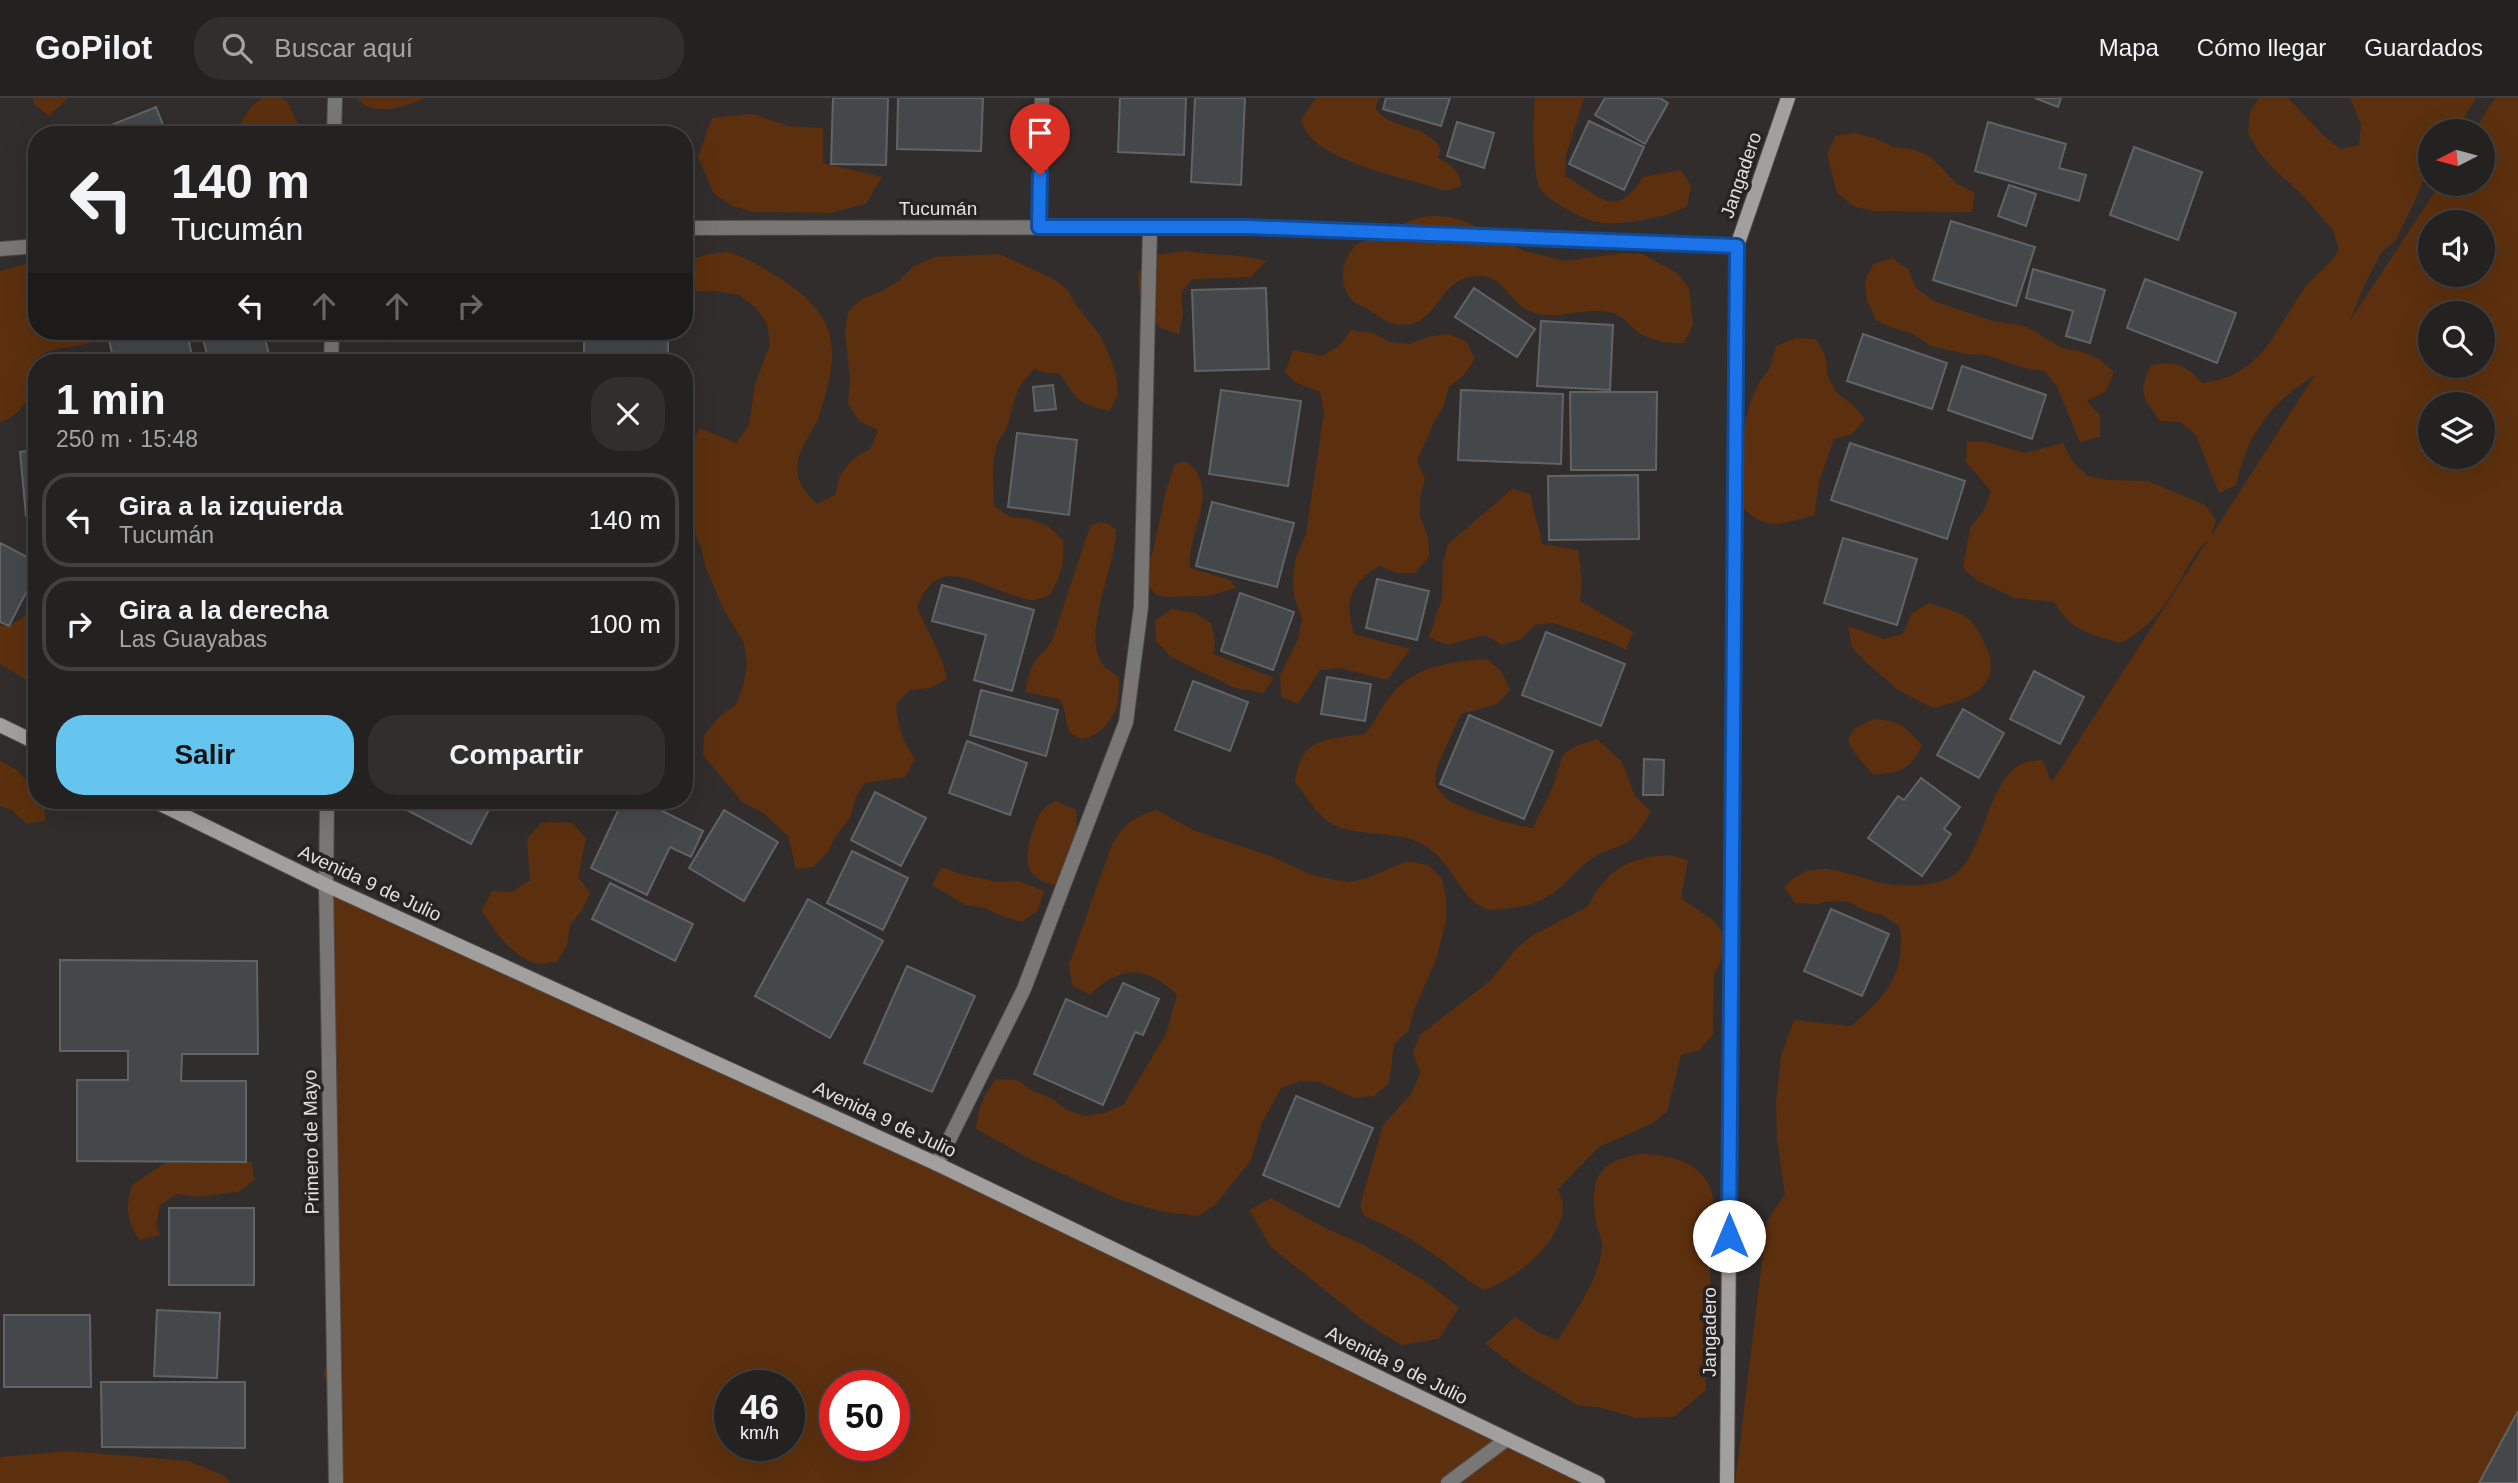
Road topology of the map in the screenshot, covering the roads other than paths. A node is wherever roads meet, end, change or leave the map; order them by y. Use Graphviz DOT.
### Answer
graph roads {
  1 [pos="335,98"];
  2 [pos="1042,98"];
  3 [pos="1788,98"];
  4 [pos="334,126"];
  5 [pos="1039,227"];
  6 [pos="1150,227"];
  7 [pos="693,228"];
  8 [pos="1737,246"];
  9 [pos="28,247"];
  10 [pos="0,249"];
  11 [pos="0,725"];
  12 [pos="28,739"];
  13 [pos="170,809"];
  14 [pos="327,809"];
  15 [pos="326,885"];
  16 [pos="937,1164"];
  17 [pos="1507,1439"];
  18 [pos="336,1483"];
  19 [pos="1448,1483"];
  20 [pos="1598,1483"];
  21 [pos="1727,1483"];
  1 -- 4 [label="street"];
  2 -- 5 [label="street"];
  3 -- 8 [label="main road, Jangadero"];
  5 -- 6 [label="street, Tucumán"];
  5 -- 7 [label="street, Tucumán"];
  6 -- 8 [label="street, Tucumán"];
  6 -- 16 [label="street"];
  8 -- 21 [label="main road, Jangadero"];
  9 -- 10 [label="street"];
  11 -- 12 [label="main road"];
  13 -- 15 [label="main road, Avenida 9 de Julio"];
  14 -- 15 [label="street, Primero de Mayo"];
  15 -- 16 [label="main road, Avenida 9 de Julio"];
  15 -- 18 [label="street, Primero de Mayo"];
  16 -- 17 [label="main road, Avenida 9 de Julio"];
  17 -- 19 [label="street"];
  17 -- 20 [label="main road, Avenida 9 de Julio"];
}
